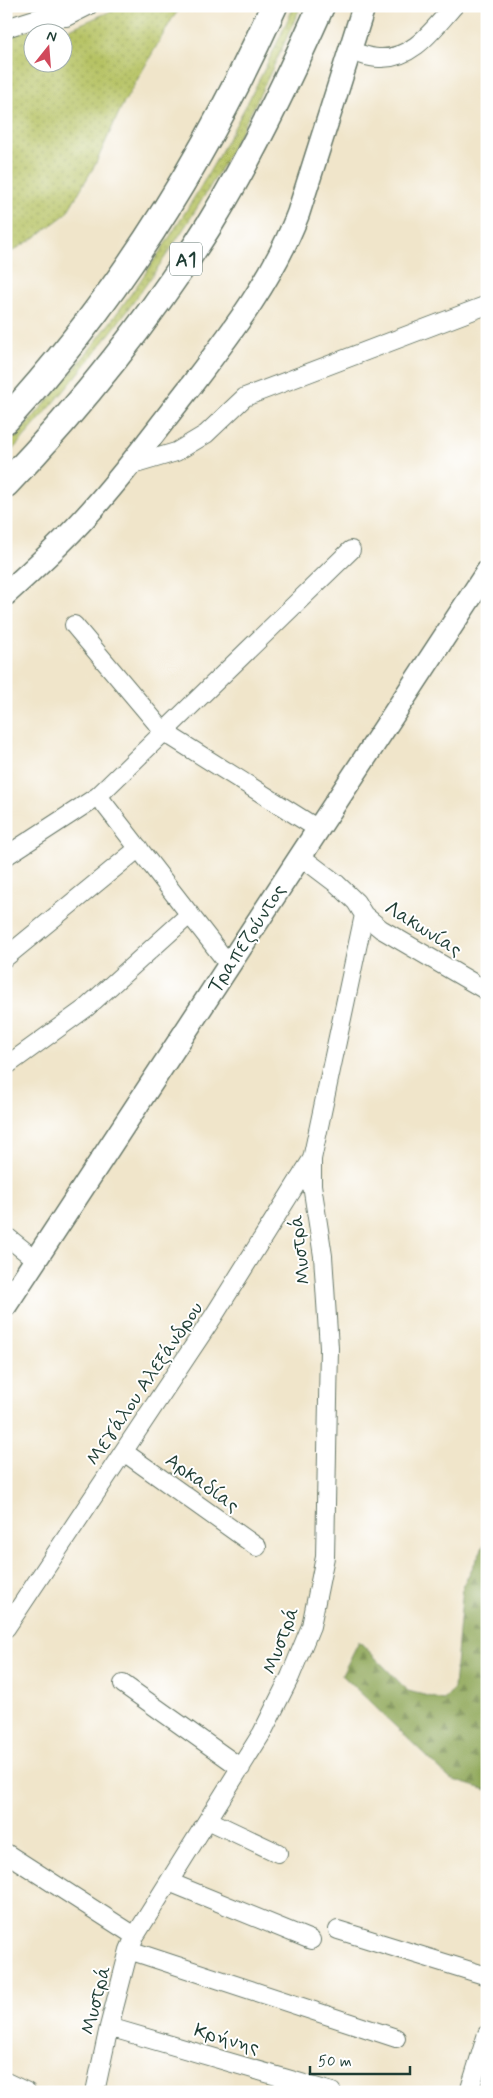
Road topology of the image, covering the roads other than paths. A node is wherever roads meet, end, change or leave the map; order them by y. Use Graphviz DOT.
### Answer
graph roads {
  1 [pos="88,6"];
  2 [pos="274,6"];
  3 [pos="321,6"];
  4 [pos="364,6"];
  5 [pos="454,6"];
  6 [pos="6,28"];
  7 [pos="349,51"];
  8 [pos="487,305"];
  9 [pos="6,420"];
  10 [pos="129,466"];
  11 [pos="6,484"];
  12 [pos="351,550"];
  13 [pos="487,572"];
  14 [pos="6,594"];
  15 [pos="74,626"];
  16 [pos="164,732"];
  17 [pos="98,796"];
  18 [pos="318,829"];
  19 [pos="139,848"];
  20 [pos="6,856"];
  21 [pos="300,856"];
  22 [pos="190,914"];
  23 [pos="364,915"];
  24 [pos="6,956"];
  25 [pos="229,965"];
  26 [pos="487,991"];
  27 [pos="6,1066"];
  28 [pos="312,1158"];
  29 [pos="6,1236"];
  30 [pos="36,1260"];
  31 [pos="6,1305"];
  32 [pos="124,1452"];
  33 [pos="257,1547"];
  34 [pos="6,1628"];
  35 [pos="123,1684"];
  36 [pos="241,1768"];
  37 [pos="208,1820"];
  38 [pos="6,1853"];
  39 [pos="278,1854"];
  40 [pos="169,1882"];
  41 [pos="338,1930"];
  42 [pos="311,1940"];
  43 [pos="132,1943"];
  44 [pos="487,1976"];
  45 [pos="109,2027"];
  46 [pos="487,2034"];
  47 [pos="396,2038"];
  48 [pos="6,2082"];
  49 [pos="280,2084"];
  50 [pos="95,2091"];
  51 [pos="27,2092"];
  52 [pos="332,2092"];
  53 [pos="469,2092"];
  1 -- 6 [label="street"];
  2 -- 9 [label="highway, Α1"];
  3 -- 11 [label="highway, Α1"];
  4 -- 7 [label="main road"];
  5 -- 7 [label="street"];
  7 -- 10 [label="main road"];
  8 -- 10 [label="street"];
  10 -- 14 [label="main road"];
  12 -- 16 [label="street"];
  13 -- 18 [label="main road, Τραπεζούντος"];
  15 -- 16 [label="street"];
  16 -- 17 [label="street"];
  16 -- 18 [label="street"];
  17 -- 19 [label="street"];
  17 -- 20 [label="street"];
  18 -- 21 [label="main road, Τραπεζούντος"];
  19 -- 22 [label="street"];
  19 -- 24 [label="street"];
  21 -- 23 [label="street, Λακωνίας"];
  21 -- 25 [label="main road, Τραπεζούντος"];
  22 -- 25 [label="street"];
  22 -- 27 [label="street"];
  23 -- 26 [label="street, Λακωνίας"];
  23 -- 28 [label="street"];
  25 -- 30 [label="main road, Τραπεζούντος"];
  28 -- 32 [label="street, Μεγάλου Αλεξάνδρου"];
  28 -- 36 [label="street, Μυστρά"];
  29 -- 30 [label="street"];
  30 -- 31 [label="main road, Τραπεζούντος"];
  32 -- 33 [label="street, Αρκαδίας"];
  32 -- 34 [label="street, Μεγάλου Αλεξάνδρου"];
  35 -- 36 [label="street"];
  36 -- 37 [label="street, Μυστρά"];
  37 -- 39 [label="street"];
  37 -- 40 [label="street, Μυστρά"];
  38 -- 43 [label="street"];
  40 -- 42 [label="street"];
  40 -- 43 [label="street, Μυστρά"];
  41 -- 44 [label="street"];
  43 -- 45 [label="street, Μυστρά"];
  43 -- 47 [label="street"];
  45 -- 49 [label="street, Κρήνης"];
  45 -- 50 [label="street, Μυστρά"];
  46 -- 53 [label="street"];
  48 -- 51 [label="street"];
  49 -- 52 [label="street, Κρήνης"];
}
